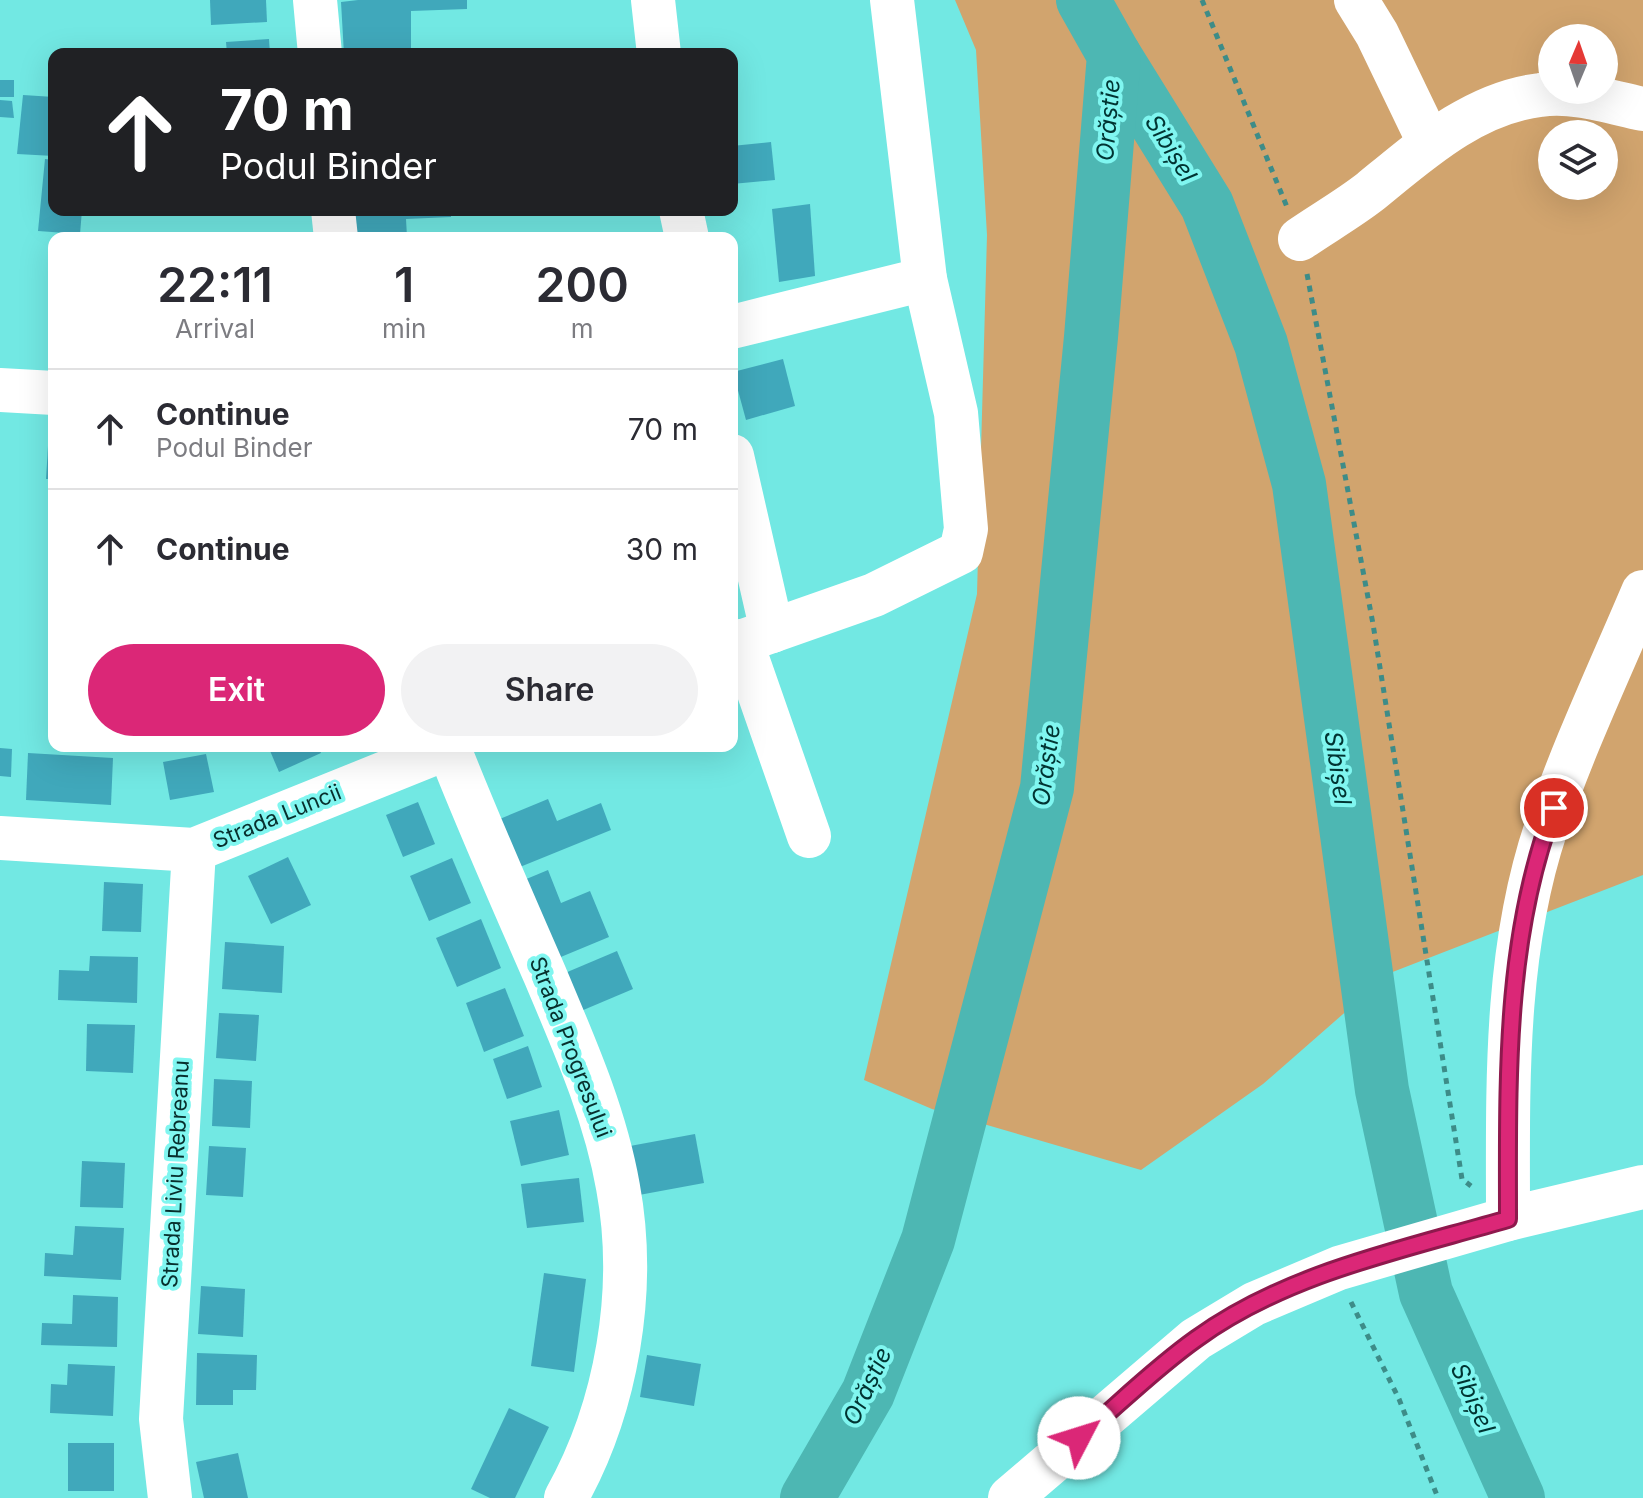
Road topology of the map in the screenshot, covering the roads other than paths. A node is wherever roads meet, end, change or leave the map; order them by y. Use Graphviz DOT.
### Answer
graph roads {
  1 [pos="315,0"];
  2 [pos="653,0"];
  3 [pos="892,0"];
  4 [pos="1356,0"];
  5 [pos="319,48"];
  6 [pos="658,48"];
  7 [pos="1643,109"];
  8 [pos="1429,142"];
  9 [pos="1300,239"];
  10 [pos="925,279"];
  11 [pos="738,326"];
  12 [pos="0,390"];
  13 [pos="48,393"];
  14 [pos="738,493"];
  15 [pos="1643,592"];
  16 [pos="761,635"];
  17 [pos="434,752"];
  18 [pos="452,752"];
  19 [pos="809,836"];
  20 [pos="0,838"];
  21 [pos="194,850"];
  22 [pos="1643,1187"];
  23 [pos="1508,1219"];
  24 [pos="170,1498"];
  25 [pos="566,1498"];
  26 [pos="1010,1498"];
  1 -- 5 [label="street"];
  2 -- 6 [label="street"];
  3 -- 10 [label="street"];
  4 -- 8 [label="street"];
  7 -- 8 [label="street"];
  8 -- 9 [label="street"];
  10 -- 11 [label="street"];
  10 -- 16 [label="street"];
  12 -- 13 [label="street"];
  14 -- 16 [label="street"];
  15 -- 23 [label="street"];
  16 -- 19 [label="street"];
  17 -- 21 [label="street, Strada Luncii"];
  18 -- 25 [label="street, Strada Progresului"];
  20 -- 21 [label="street, Strada Luncii"];
  21 -- 24 [label="street, Strada Liviu Rebreanu"];
  22 -- 23 [label="street"];
  23 -- 26 [label="street"];
}
